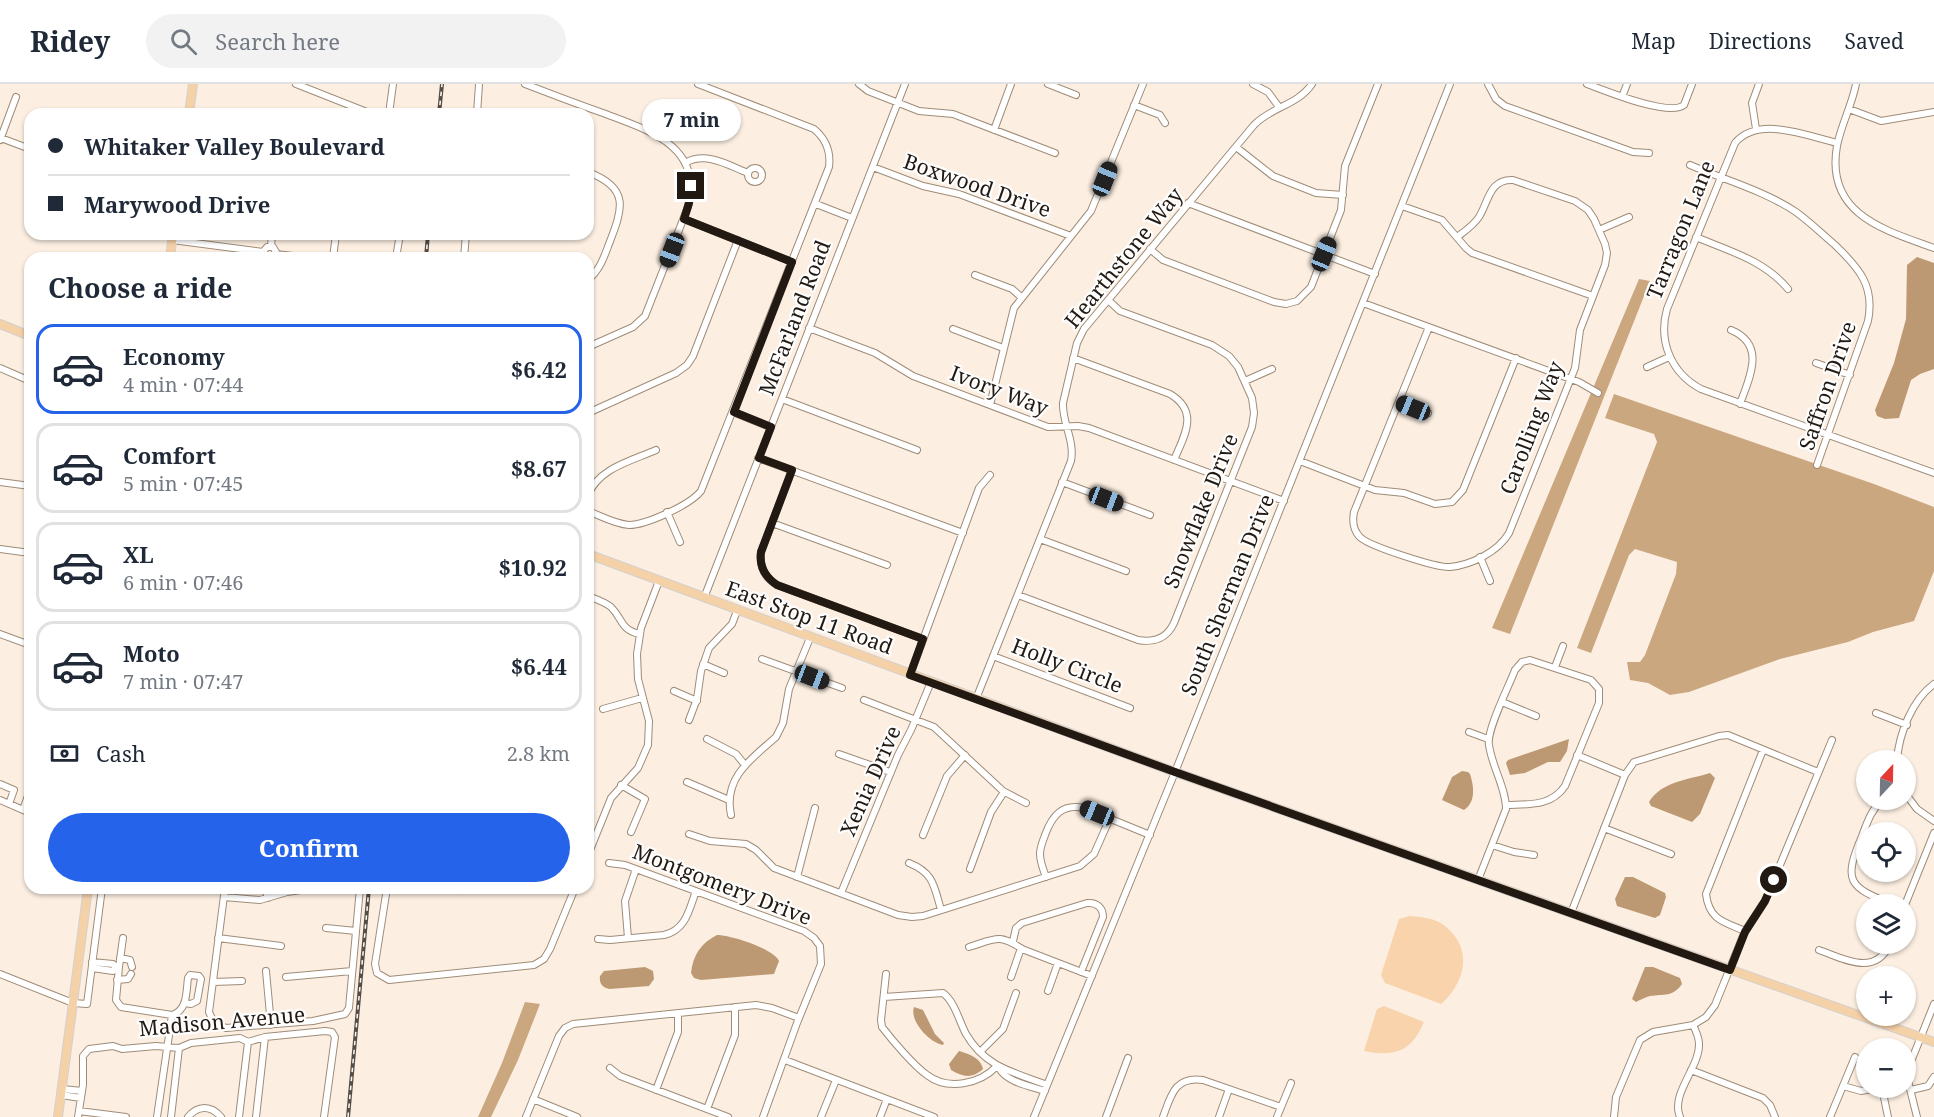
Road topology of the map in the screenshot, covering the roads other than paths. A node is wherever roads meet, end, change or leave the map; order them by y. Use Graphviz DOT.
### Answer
graph roads {
  1 [pos="193,84"];
  2 [pos="296,84"];
  3 [pos="393,84"];
  4 [pos="479,84"];
  5 [pos="525,84"];
  6 [pos="698,84"];
  7 [pos="859,84"];
  8 [pos="905,84"];
  9 [pos="1011,84"];
  10 [pos="1048,84"];
  11 [pos="1143,84"];
  12 [pos="1253,84"];
  13 [pos="1312,84"];
  14 [pos="1378,84"];
  15 [pos="1450,84"];
  16 [pos="1587,84"];
  17 [pos="1627,84"];
  18 [pos="1692,84"];
  19 [pos="1759,84"];
  20 [pos="1856,84"];
  21 [pos="1489,85"];
  22 [pos="1076,95"];
  23 [pos="16,97"];
  24 [pos="1622,97"];
  25 [pos="898,103"];
  26 [pos="1134,105"];
  27 [pos="1279,107"];
  28 [pos="190,108"];
  29 [pos="357,108"];
  30 [pos="390,108"];
  31 [pos="477,108"];
  32 [pos="588,108"];
  33 [pos="1849,109"];
  34 [pos="594,110"];
  35 [pos="1934,112"];
  36 [pos="1165,123"];
  37 [pos="1756,129"];
  38 [pos="994,130"];
  39 [pos="1,139"];
  40 [pos="1837,143"];
  41 [pos="24,147"];
  42 [pos="1236,147"];
  43 [pos="1055,153"];
  44 [pos="1649,153"];
  45 [pos="685,163"];
  46 [pos="1690,165"];
  47 [pos="873,167"];
  48 [pos="748,173"];
  49 [pos="594,175"];
  50 [pos="1720,177"];
  51 [pos="1343,195"];
  52 [pos="1188,203"];
  53 [pos="816,204"];
  54 [pos="1402,206"];
  55 [pos="1629,217"];
  56 [pos="852,218"];
  57 [pos="684,219"];
  58 [pos="1599,230"];
  59 [pos="1071,236"];
  60 [pos="1457,237"];
  61 [pos="1696,237"];
  62 [pos="188,240"];
  63 [pos="272,240"];
  64 [pos="738,240"];
  65 [pos="271,246"];
  66 [pos="1934,248"];
  67 [pos="1150,249"];
  68 [pos="249,252"];
  69 [pos="265,252"];
  70 [pos="275,252"];
  71 [pos="1324,254"];
  72 [pos="792,262"];
  73 [pos="594,273"];
  74 [pos="1375,274"];
  75 [pos="975,275"];
  76 [pos="1788,289"];
  77 [pos="1593,296"];
  78 [pos="1021,297"];
  79 [pos="1108,300"];
  80 [pos="1363,303"];
  81 [pos="0,324"];
  82 [pos="1429,327"];
  83 [pos="809,328"];
  84 [pos="953,329"];
  85 [pos="1731,330"];
  86 [pos="24,334"];
  87 [pos="594,344"];
  88 [pos="1003,348"];
  89 [pos="1669,357"];
  90 [pos="1073,358"];
  91 [pos="1516,358"];
  92 [pos="1816,363"];
  93 [pos="1647,367"];
  94 [pos="0,368"];
  95 [pos="1272,369"];
  96 [pos="1850,375"];
  97 [pos="24,378"];
  98 [pos="1570,378"];
  99 [pos="1245,381"];
  100 [pos="1598,393"];
  101 [pos="782,399"];
  102 [pos="1399,402"];
  103 [pos="1740,404"];
  104 [pos="990,405"];
  105 [pos="594,410"];
  106 [pos="734,412"];
  107 [pos="1428,413"];
  108 [pos="771,427"];
  109 [pos="1067,427"];
  110 [pos="1828,435"];
  111 [pos="656,450"];
  112 [pos="918,450"];
  113 [pos="759,458"];
  114 [pos="1174,460"];
  115 [pos="1300,460"];
  116 [pos="1817,465"];
  117 [pos="792,470"];
  118 [pos="1934,473"];
  119 [pos="990,475"];
  120 [pos="1230,481"];
  121 [pos="0,482"];
  122 [pos="1062,482"];
  123 [pos="594,483"];
  124 [pos="24,485"];
  125 [pos="1365,486"];
  126 [pos="1284,501"];
  127 [pos="667,512"];
  128 [pos="594,513"];
  129 [pos="1150,515"];
  130 [pos="772,523"];
  131 [pos="963,533"];
  132 [pos="1040,539"];
  133 [pos="680,542"];
  134 [pos="0,549"];
  135 [pos="24,552"];
  136 [pos="594,556"];
  137 [pos="1480,557"];
  138 [pos="887,566"];
  139 [pos="1126,571"];
  140 [pos="659,581"];
  141 [pos="1490,581"];
  142 [pos="1018,595"];
  143 [pos="704,598"];
  144 [pos="594,599"];
  145 [pos="737,611"];
  146 [pos="0,634"];
  147 [pos="639,634"];
  148 [pos="810,638"];
  149 [pos="923,639"];
  150 [pos="24,643"];
  151 [pos="1563,646"];
  152 [pos="993,656"];
  153 [pos="762,658"];
  154 [pos="703,664"];
  155 [pos="1555,667"];
  156 [pos="796,671"];
  157 [pos="724,672"];
  158 [pos="910,675"];
  159 [pos="931,682"];
  160 [pos="1934,684"];
  161 [pos="842,688"];
  162 [pos="674,691"];
  163 [pos="642,698"];
  164 [pos="976,699"];
  165 [pos="864,700"];
  166 [pos="697,701"];
  167 [pos="1502,702"];
  168 [pos="1130,708"];
  169 [pos="603,709"];
  170 [pos="1876,713"];
  171 [pos="1536,716"];
  172 [pos="916,719"];
  173 [pos="689,720"];
  174 [pos="1907,725"];
  175 [pos="1468,732"];
  176 [pos="707,739"];
  177 [pos="1488,740"];
  178 [pos="1832,740"];
  179 [pos="1764,750"];
  180 [pos="1899,750"];
  181 [pos="839,754"];
  182 [pos="965,755"];
  183 [pos="1577,755"];
  184 [pos="745,765"];
  185 [pos="890,772"];
  186 [pos="1175,772"];
  187 [pos="1818,772"];
  188 [pos="1625,775"];
  189 [pos="687,782"];
  190 [pos="0,784"];
  191 [pos="621,785"];
  192 [pos="1004,792"];
  193 [pos="0,800"];
  194 [pos="729,800"];
  195 [pos="1026,803"];
  196 [pos="9,804"];
  197 [pos="24,805"];
  198 [pos="1506,805"];
  199 [pos="815,808"];
  200 [pos="1916,808"];
  201 [pos="22,810"];
  202 [pos="1875,810"];
  203 [pos="732,815"];
  204 [pos="1110,818"];
  205 [pos="1934,821"];
  206 [pos="1604,828"];
  207 [pos="631,832"];
  208 [pos="1934,833"];
  209 [pos="689,834"];
  210 [pos="923,835"];
  211 [pos="1150,835"];
  212 [pos="594,840"];
  213 [pos="1492,845"];
  214 [pos="1671,854"];
  215 [pos="1534,855"];
  216 [pos="609,863"];
  217 [pos="909,863"];
  218 [pos="636,869"];
  219 [pos="970,869"];
  220 [pos="797,877"];
  221 [pos="1046,877"];
  222 [pos="1478,880"];
  223 [pos="696,891"];
  224 [pos="841,893"];
  225 [pos="87,894"];
  226 [pos="101,894"];
  227 [pos="224,894"];
  228 [pos="267,894"];
  229 [pos="281,894"];
  230 [pos="360,894"];
  231 [pos="386,894"];
  232 [pos="573,894"];
  233 [pos="1869,894"];
  234 [pos="1909,894"];
  235 [pos="224,897"];
  236 [pos="268,898"];
  237 [pos="941,910"];
  238 [pos="1571,913"];
  239 [pos="326,928"];
  240 [pos="356,931"];
  241 [pos="1745,932"];
  242 [pos="123,938"];
  243 [pos="218,938"];
  244 [pos="628,938"];
  245 [pos="598,939"];
  246 [pos="1013,941"];
  247 [pos="281,946"];
  248 [pos="969,947"];
  249 [pos="1021,948"];
  250 [pos="1820,950"];
  251 [pos="1882,954"];
  252 [pos="120,958"];
  253 [pos="1058,963"];
  254 [pos="92,965"];
  255 [pos="117,967"];
  256 [pos="1730,970"];
  257 [pos="266,971"];
  258 [pos="352,971"];
  259 [pos="1081,972"];
  260 [pos="0,974"];
  261 [pos="886,974"];
  262 [pos="1092,976"];
  263 [pos="286,977"];
  264 [pos="1011,977"];
  265 [pos="117,980"];
  266 [pos="242,981"];
  267 [pos="213,982"];
  268 [pos="1048,991"];
  269 [pos="1016,993"];
  270 [pos="884,997"];
  271 [pos="73,1003"];
  272 [pos="184,1003"];
  273 [pos="1934,1004"];
  274 [pos="735,1007"];
  275 [pos="678,1013"];
  276 [pos="172,1015"];
  277 [pos="799,1018"];
  278 [pos="271,1025"];
  279 [pos="1693,1025"];
  280 [pos="265,1037"];
  281 [pos="1921,1038"];
  282 [pos="248,1042"];
  283 [pos="1934,1042"];
  284 [pos="166,1047"];
  285 [pos="179,1048"];
  286 [pos="1916,1048"];
  287 [pos="980,1052"];
  288 [pos="1854,1057"];
  289 [pos="1128,1058"];
  290 [pos="784,1060"];
  291 [pos="998,1067"];
  292 [pos="610,1068"];
  293 [pos="1691,1070"];
  294 [pos="1934,1077"];
  295 [pos="836,1080"];
  296 [pos="1291,1083"];
  297 [pos="1843,1086"];
  298 [pos="1046,1088"];
  299 [pos="1229,1089"];
  300 [pos="1916,1089"];
  301 [pos="656,1090"];
  302 [pos="1856,1090"];
  303 [pos="61,1092"];
  304 [pos="81,1095"];
  305 [pos="1880,1098"];
  306 [pos="1913,1098"];
  307 [pos="533,1099"];
  308 [pos="887,1099"];
  309 [pos="1281,1107"];
  310 [pos="1782,1107"];
  311 [pos="707,1109"];
  312 [pos="79,1114"];
  313 [pos="1775,1114"];
  314 [pos="1679,1115"];
  315 [pos="1833,1116"];
  316 [pos="58,1117"];
  317 [pos="126,1117"];
  318 [pos="157,1117"];
  319 [pos="171,1117"];
  320 [pos="188,1117"];
  321 [pos="221,1117"];
  322 [pos="239,1117"];
  323 [pos="256,1117"];
  324 [pos="324,1117"];
  325 [pos="526,1117"];
  326 [pos="577,1117"];
  327 [pos="728,1117"];
  328 [pos="763,1117"];
  329 [pos="821,1117"];
  330 [pos="880,1117"];
  331 [pos="934,1117"];
  332 [pos="1034,1117"];
  333 [pos="1106,1117"];
  334 [pos="1163,1117"];
  335 [pos="1219,1117"];
  336 [pos="1277,1117"];
  337 [pos="1614,1117"];
  338 [pos="1888,1117"];
  339 [pos="1917,1117"];
  1 -- 28 [label="main road"];
  2 -- 29 [label="street"];
  3 -- 30 [label="street"];
  4 -- 31 [label="street"];
  5 -- 32 [label="street"];
  6 -- 53 [label="street"];
  7 -- 25 [label="street"];
  8 -- 25 [label="street, McFarland Road"];
  9 -- 38 [label="street"];
  10 -- 22 [label="street"];
  11 -- 26 [label="street"];
  12 -- 27 [label="street"];
  13 -- 27 [label="street, Hearthstone Way"];
  14 -- 51 [label="street"];
  15 -- 54 [label="street, South Sherman Drive"];
  16 -- 24 [label="street"];
  17 -- 24 [label="street"];
  18 -- 24 [label="street"];
  19 -- 37 [label="street"];
  20 -- 33 [label="street"];
  21 -- 44 [label="street"];
  23 -- 39 [label="street"];
  25 -- 38 [label="street"];
  25 -- 47 [label="street, McFarland Road"];
  26 -- 36 [label="street"];
  26 -- 59 [label="street"];
  27 -- 42 [label="street, Hearthstone Way"];
  33 -- 35 [label="street"];
  33 -- 40 [label="street"];
  34 -- 45 [label="street"];
  37 -- 40 [label="street"];
  37 -- 50 [label="street, Tarragon Lane"];
  38 -- 43 [label="street"];
  39 -- 41 [label="street"];
  40 -- 66 [label="street"];
  42 -- 51 [label="street"];
  42 -- 52 [label="street, Hearthstone Way"];
  45 -- 48 [label="street"];
  45 -- 57 [label="street"];
  46 -- 50 [label="street, Saffron Drive"];
  47 -- 56 [label="street, McFarland Road"];
  47 -- 59 [label="street, Boxwood Drive"];
  49 -- 73 [label="street"];
  50 -- 61 [label="street, Tarragon Lane"];
  50 -- 96 [label="street, Saffron Drive"];
  51 -- 71 [label="street"];
  52 -- 67 [label="street, Hearthstone Way"];
  52 -- 71 [label="street"];
  53 -- 56 [label="street"];
  53 -- 72 [label="street"];
  54 -- 60 [label="street"];
  54 -- 74 [label="street, South Sherman Drive"];
  55 -- 58 [label="street"];
  56 -- 83 [label="street, McFarland Road"];
  57 -- 64 [label="street"];
  57 -- 87 [label="street"];
  58 -- 60 [label="street"];
  58 -- 77 [label="street, Carolling Way"];
  59 -- 78 [label="street"];
  60 -- 77 [label="street"];
  61 -- 76 [label="street"];
  61 -- 89 [label="street, Tarragon Lane"];
  62 -- 68 [label="street"];
  63 -- 65 [label="street"];
  64 -- 72 [label="street"];
  64 -- 105 [label="street"];
  65 -- 69 [label="street"];
  65 -- 70 [label="street"];
  67 -- 71 [label="street"];
  67 -- 79 [label="street, Hearthstone Way"];
  71 -- 74 [label="street"];
  72 -- 106 [label="street"];
  74 -- 80 [label="street, South Sherman Drive"];
  75 -- 78 [label="street"];
  77 -- 98 [label="street, Carolling Way"];
  78 -- 88 [label="street"];
  79 -- 90 [label="street, Hearthstone Way"];
  79 -- 99 [label="street, Snowflake Drive"];
  80 -- 82 [label="street"];
  80 -- 115 [label="street, South Sherman Drive"];
  81 -- 86 [label="main road"];
  82 -- 91 [label="street"];
  82 -- 102 [label="street"];
  83 -- 101 [label="street, McFarland Road"];
  83 -- 104 [label="street, Ivory Way"];
  84 -- 88 [label="street"];
  85 -- 103 [label="street"];
  88 -- 104 [label="street"];
  89 -- 93 [label="street"];
  89 -- 103 [label="street"];
  90 -- 109 [label="street, Hearthstone Way"];
  90 -- 114 [label="street"];
  91 -- 98 [label="street"];
  91 -- 125 [label="street"];
  92 -- 96 [label="street"];
  94 -- 97 [label="street"];
  95 -- 99 [label="street"];
  96 -- 110 [label="street, Saffron Drive"];
  98 -- 100 [label="street"];
  98 -- 137 [label="street, Carolling Way"];
  99 -- 120 [label="street, Snowflake Drive"];
  101 -- 108 [label="street, McFarland Road"];
  101 -- 112 [label="street"];
  102 -- 107 [label="street"];
  102 -- 125 [label="street"];
  103 -- 110 [label="street"];
  104 -- 109 [label="street, Ivory Way"];
  106 -- 108 [label="street"];
  106 -- 127 [label="street"];
  108 -- 113 [label="street, McFarland Road"];
  109 -- 114 [label="street, Ivory Way"];
  109 -- 122 [label="street, Hearthstone Way"];
  110 -- 116 [label="street, Saffron Drive"];
  110 -- 118 [label="street"];
  111 -- 123 [label="street"];
  113 -- 117 [label="street"];
  113 -- 143 [label="street, McFarland Road"];
  114 -- 120 [label="street, Ivory Way"];
  115 -- 125 [label="street"];
  115 -- 126 [label="street, South Sherman Drive"];
  117 -- 130 [label="street"];
  117 -- 131 [label="street"];
  119 -- 131 [label="street"];
  120 -- 126 [label="street, Ivory Way"];
  120 -- 142 [label="street, Snowflake Drive"];
  121 -- 124 [label="street"];
  122 -- 129 [label="street"];
  122 -- 132 [label="street, Hearthstone Way"];
  125 -- 137 [label="street"];
  126 -- 186 [label="street, South Sherman Drive"];
  127 -- 128 [label="street"];
  127 -- 133 [label="street"];
  130 -- 138 [label="street"];
  130 -- 149 [label="street"];
  131 -- 149 [label="street"];
  132 -- 139 [label="street"];
  132 -- 142 [label="street, Hearthstone Way"];
  134 -- 135 [label="street"];
  136 -- 140 [label="main road, East Stop 11 Road"];
  137 -- 141 [label="street"];
  140 -- 143 [label="main road, East Stop 11 Road"];
  140 -- 147 [label="street"];
  142 -- 152 [label="street, Hearthstone Way"];
  143 -- 145 [label="main road, East Stop 11 Road"];
  144 -- 147 [label="street"];
  145 -- 148 [label="main road, East Stop 11 Road"];
  145 -- 154 [label="street"];
  146 -- 150 [label="street"];
  147 -- 163 [label="street"];
  148 -- 156 [label="street"];
  148 -- 158 [label="main road, East Stop 11 Road"];
  149 -- 158 [label="street"];
  151 -- 155 [label="street"];
  152 -- 164 [label="street, Hearthstone Way"];
  152 -- 168 [label="street, Holly Circle"];
  153 -- 156 [label="street"];
  154 -- 157 [label="street"];
  154 -- 166 [label="street"];
  155 -- 167 [label="street"];
  155 -- 183 [label="street"];
  156 -- 161 [label="street"];
  156 -- 184 [label="street"];
  158 -- 159 [label="main road, East Stop 11 Road"];
  159 -- 164 [label="main road, East Stop 11 Road"];
  159 -- 172 [label="street, Xenia Drive"];
  160 -- 174 [label="street"];
  162 -- 166 [label="street"];
  163 -- 169 [label="street"];
  163 -- 191 [label="street"];
  164 -- 186 [label="main road, East Stop 11 Road"];
  165 -- 172 [label="street"];
  166 -- 173 [label="street"];
  167 -- 171 [label="street"];
  167 -- 177 [label="street"];
  170 -- 174 [label="street"];
  172 -- 182 [label="street"];
  172 -- 185 [label="street, Xenia Drive"];
  174 -- 180 [label="street"];
  175 -- 177 [label="street"];
  176 -- 184 [label="street"];
  177 -- 198 [label="street"];
  178 -- 187 [label="street"];
  179 -- 187 [label="street"];
  179 -- 188 [label="street"];
  179 -- 241 [label="street"];
  181 -- 185 [label="street"];
  182 -- 192 [label="street"];
  182 -- 210 [label="street"];
  183 -- 188 [label="street"];
  183 -- 198 [label="street"];
  184 -- 194 [label="street"];
  185 -- 224 [label="street, Xenia Drive"];
  186 -- 211 [label="street, South Sherman Drive"];
  186 -- 222 [label="main road, East Stop 11 Road"];
  187 -- 241 [label="street"];
  188 -- 206 [label="street"];
  189 -- 194 [label="street"];
  190 -- 196 [label="street"];
  191 -- 207 [label="street"];
  191 -- 212 [label="street"];
  192 -- 195 [label="street"];
  192 -- 219 [label="street"];
  193 -- 196 [label="street"];
  194 -- 203 [label="street"];
  196 -- 201 [label="street"];
  197 -- 201 [label="street"];
  198 -- 213 [label="street"];
  199 -- 220 [label="street"];
  200 -- 205 [label="street"];
  202 -- 233 [label="street"];
  204 -- 211 [label="street"];
  204 -- 221 [label="street"];
  204 -- 221 [label="street"];
  206 -- 214 [label="street"];
  206 -- 238 [label="street"];
  208 -- 234 [label="street"];
  209 -- 220 [label="street"];
  211 -- 262 [label="street, South Sherman Drive"];
  213 -- 215 [label="street"];
  213 -- 222 [label="street"];
  216 -- 218 [label="street, Montgomery Drive"];
  217 -- 237 [label="street"];
  218 -- 223 [label="street, Montgomery Drive"];
  218 -- 244 [label="street"];
  220 -- 224 [label="street"];
  221 -- 237 [label="street"];
  222 -- 238 [label="main road, East Stop 11 Road"];
  223 -- 244 [label="street"];
  223 -- 277 [label="street, Montgomery Drive"];
  224 -- 237 [label="street"];
  225 -- 271 [label="main road"];
  226 -- 254 [label="street"];
  227 -- 235 [label="street"];
  228 -- 236 [label="street"];
  229 -- 236 [label="street"];
  230 -- 240 [label="street"];
  231 -- 232 [label="street"];
  235 -- 236 [label="street"];
  235 -- 243 [label="street"];
  238 -- 256 [label="main road, East Stop 11 Road"];
  239 -- 240 [label="street"];
  240 -- 258 [label="street"];
  241 -- 256 [label="street"];
  242 -- 252 [label="street"];
  243 -- 247 [label="street"];
  243 -- 267 [label="street"];
  244 -- 245 [label="street"];
  246 -- 248 [label="street"];
  246 -- 249 [label="street"];
  246 -- 259 [label="street"];
  249 -- 253 [label="street"];
  249 -- 264 [label="street"];
  250 -- 251 [label="street"];
  252 -- 255 [label="street"];
  252 -- 265 [label="street"];
  253 -- 259 [label="street"];
  253 -- 268 [label="street"];
  254 -- 255 [label="street"];
  254 -- 271 [label="street"];
  255 -- 265 [label="street"];
  256 -- 279 [label="street"];
  256 -- 281 [label="main road, East Stop 11 Road"];
  257 -- 278 [label="street"];
  258 -- 263 [label="street"];
  258 -- 278 [label="street"];
  259 -- 262 [label="street"];
  260 -- 271 [label="street"];
  261 -- 270 [label="street"];
  262 -- 298 [label="street, South Sherman Drive"];
  265 -- 276 [label="street"];
  266 -- 267 [label="street"];
  267 -- 278 [label="street"];
  269 -- 287 [label="street"];
  270 -- 287 [label="street"];
  270 -- 291 [label="street"];
  271 -- 303 [label="main road"];
  272 -- 272 [label="street"];
  272 -- 276 [label="street"];
  273 -- 281 [label="street"];
  274 -- 275 [label="street"];
  274 -- 277 [label="street"];
  274 -- 311 [label="street"];
  275 -- 301 [label="street"];
  275 -- 307 [label="street"];
  276 -- 284 [label="street"];
  277 -- 290 [label="street"];
  279 -- 293 [label="street"];
  279 -- 337 [label="street"];
  280 -- 282 [label="street, Madison Avenue"];
  280 -- 323 [label="street"];
  280 -- 324 [label="street, Madison Avenue"];
  281 -- 283 [label="main road, East Stop 11 Road"];
  281 -- 286 [label="street"];
  282 -- 285 [label="street, Madison Avenue"];
  282 -- 322 [label="street"];
  284 -- 285 [label="street, Madison Avenue"];
  284 -- 304 [label="street, Madison Avenue"];
  284 -- 318 [label="street"];
  285 -- 319 [label="street"];
  287 -- 291 [label="street"];
  288 -- 297 [label="street"];
  289 -- 333 [label="street"];
  290 -- 295 [label="street"];
  290 -- 328 [label="street"];
  291 -- 298 [label="street"];
  292 -- 301 [label="street"];
  293 -- 313 [label="street"];
  293 -- 314 [label="street"];
  294 -- 300 [label="street"];
  295 -- 308 [label="street"];
  295 -- 329 [label="street"];
  296 -- 309 [label="street"];
  297 -- 302 [label="street"];
  297 -- 315 [label="street"];
  298 -- 332 [label="street, South Sherman Drive"];
  299 -- 309 [label="street"];
  299 -- 334 [label="street"];
  299 -- 335 [label="street"];
  301 -- 311 [label="street"];
  303 -- 304 [label="street"];
  303 -- 316 [label="main road"];
  304 -- 312 [label="street, Madison Avenue"];
  305 -- 338 [label="street"];
  306 -- 339 [label="street"];
  307 -- 325 [label="street"];
  307 -- 326 [label="street"];
  308 -- 330 [label="street"];
  308 -- 331 [label="street"];
  309 -- 336 [label="street"];
  310 -- 313 [label="street"];
  311 -- 327 [label="street"];
  312 -- 317 [label="street, Madison Avenue"];
  320 -- 321 [label="street"];
}
